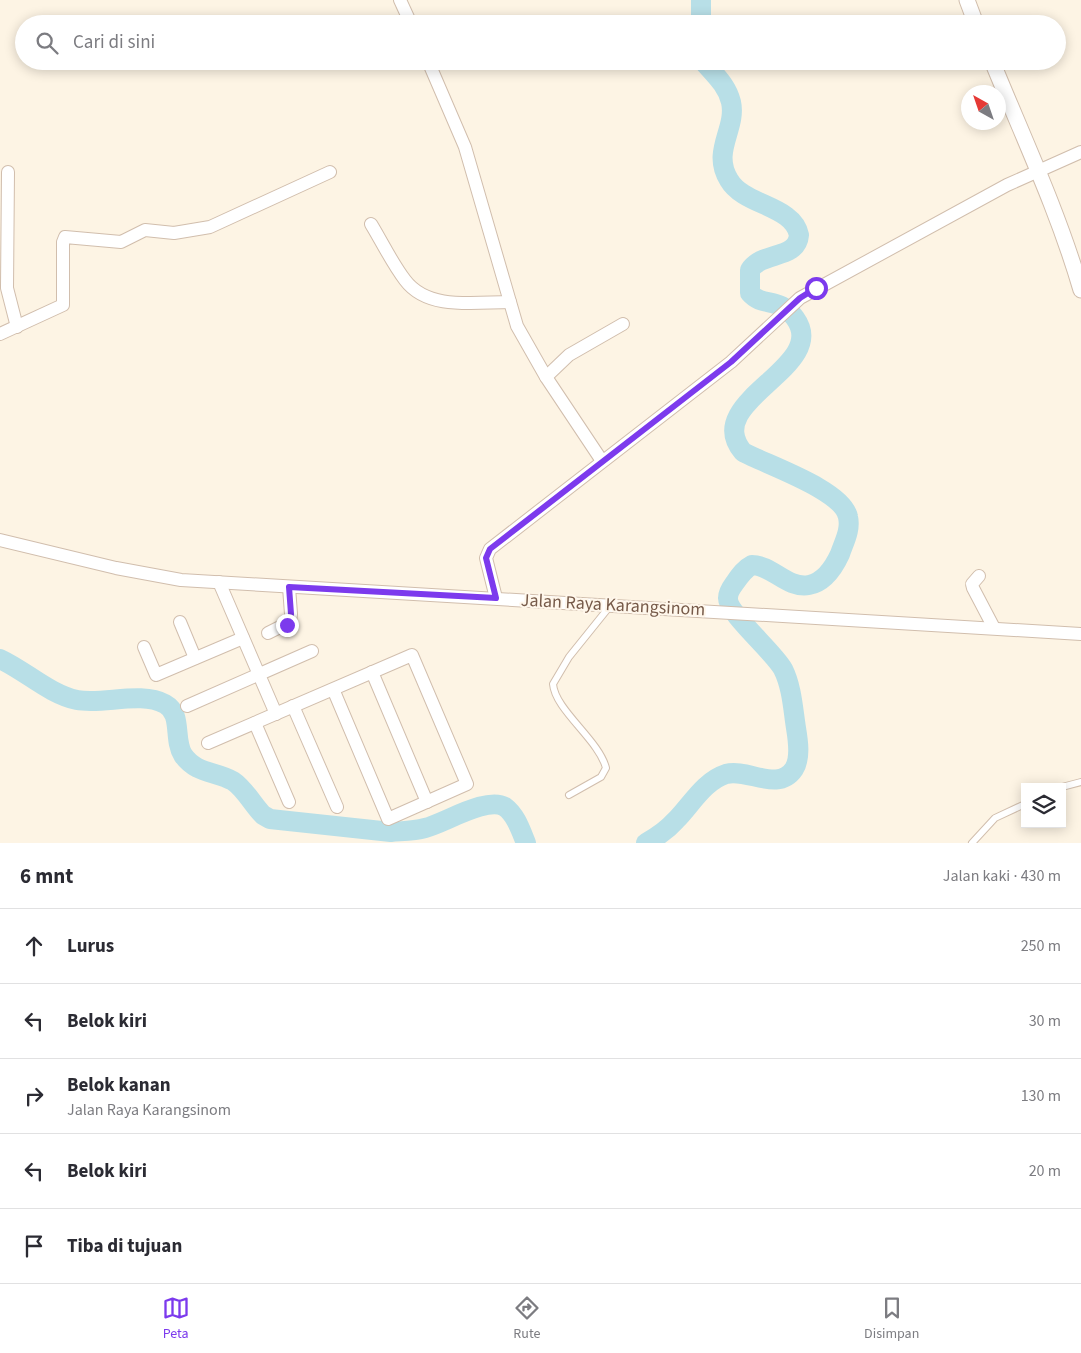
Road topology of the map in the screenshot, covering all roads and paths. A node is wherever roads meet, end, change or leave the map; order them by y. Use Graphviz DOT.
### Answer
graph roads {
  1 [pos="400,0"];
  2 [pos="967,0"];
  3 [pos="407,15"];
  4 [pos="973,15"];
  5 [pos="432,70"];
  6 [pos="996,70"];
  7 [pos="1081,152"];
  8 [pos="1039,169"];
  9 [pos="8,172"];
  10 [pos="330,172"];
  11 [pos="371,224"];
  12 [pos="1081,290"];
  13 [pos="510,302"];
  14 [pos="623,324"];
  15 [pos="17,327"];
  16 [pos="0,334"];
  17 [pos="546,377"];
  18 [pos="602,461"];
  19 [pos="0,540"];
  20 [pos="979,576"];
  21 [pos="219,582"];
  22 [pos="289,587"];
  23 [pos="496,598"];
  24 [pos="611,605"];
  25 [pos="180,622"];
  26 [pos="994,628"];
  27 [pos="268,633"];
  28 [pos="1081,634"];
  29 [pos="243,638"];
  30 [pos="144,647"];
  31 [pos="312,651"];
  32 [pos="196,658"];
  33 [pos="372,672"];
  34 [pos="259,674"];
  35 [pos="333,689"];
  36 [pos="187,706"];
  37 [pos="294,706"];
  38 [pos="276,714"];
  39 [pos="255,723"];
  40 [pos="208,743"];
  41 [pos="1081,782"];
  42 [pos="1066,786"];
  43 [pos="570,795"];
  44 [pos="289,802"];
  45 [pos="428,802"];
  46 [pos="1021,806"];
  47 [pos="336,807"];
  48 [pos="972,843"];
  1 -- 3 [label="street"];
  2 -- 4 [label="street"];
  5 -- 13 [label="street"];
  6 -- 8 [label="street"];
  7 -- 8 [label="street"];
  8 -- 12 [label="street"];
  8 -- 18 [label="street"];
  9 -- 15 [label="street"];
  10 -- 15 [label="street"];
  11 -- 13 [label="street"];
  13 -- 17 [label="street"];
  14 -- 17 [label="street"];
  15 -- 16 [label="street"];
  17 -- 18 [label="street"];
  18 -- 23 [label="street"];
  19 -- 21 [label="street, Jalan Raya Karangsinom"];
  20 -- 26 [label="street"];
  21 -- 22 [label="street, Jalan Raya Karangsinom"];
  21 -- 29 [label="street"];
  22 -- 23 [label="street, Jalan Raya Karangsinom"];
  22 -- 27 [label="street"];
  23 -- 24 [label="street, Jalan Raya Karangsinom"];
  24 -- 26 [label="street, Jalan Raya Karangsinom"];
  24 -- 43 [label="lane"];
  25 -- 32 [label="street"];
  26 -- 28 [label="street, Jalan Raya Karangsinom"];
  29 -- 32 [label="street"];
  29 -- 34 [label="street"];
  30 -- 32 [label="street"];
  31 -- 34 [label="street"];
  33 -- 35 [label="street"];
  33 -- 45 [label="street"];
  33 -- 45 [label="street"];
  34 -- 36 [label="street"];
  34 -- 38 [label="street"];
  35 -- 37 [label="street"];
  35 -- 45 [label="street"];
  37 -- 38 [label="street"];
  37 -- 47 [label="street"];
  38 -- 39 [label="street"];
  39 -- 40 [label="street"];
  39 -- 44 [label="street"];
  41 -- 42 [label="lane"];
  46 -- 48 [label="lane"];
}
